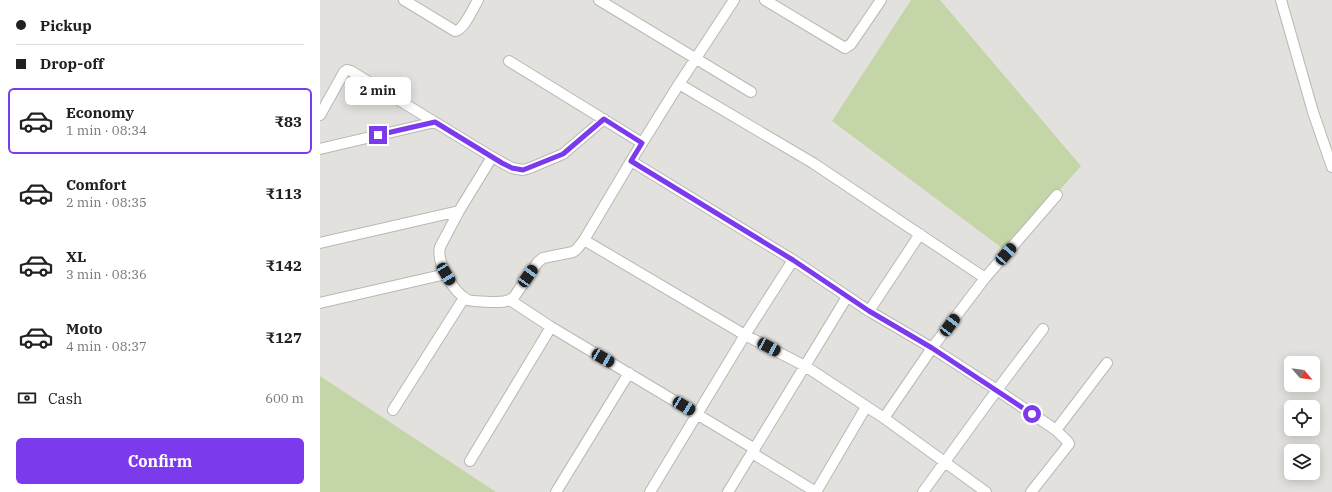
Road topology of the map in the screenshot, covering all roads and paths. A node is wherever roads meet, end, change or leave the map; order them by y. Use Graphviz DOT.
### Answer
graph roads {
  1 [pos="404,0"];
  2 [pos="478,0"];
  3 [pos="599,0"];
  4 [pos="734,0"];
  5 [pos="765,0"];
  6 [pos="881,0"];
  7 [pos="1281,0"];
  8 [pos="696,59"];
  9 [pos="509,61"];
  10 [pos="679,84"];
  11 [pos="751,92"];
  12 [pos="320,115"];
  13 [pos="604,119"];
  14 [pos="435,122"];
  15 [pos="642,143"];
  16 [pos="320,149"];
  17 [pos="492,157"];
  18 [pos="631,161"];
  19 [pos="1332,167"];
  20 [pos="1057,195"];
  21 [pos="459,211"];
  22 [pos="920,234"];
  23 [pos="584,240"];
  24 [pos="320,244"];
  25 [pos="793,260"];
  26 [pos="446,274"];
  27 [pos="985,278"];
  28 [pos="847,297"];
  29 [pos="464,298"];
  30 [pos="510,300"];
  31 [pos="320,303"];
  32 [pos="869,311"];
  33 [pos="551,327"];
  34 [pos="1043,329"];
  35 [pos="745,335"];
  36 [pos="932,348"];
  37 [pos="1107,363"];
  38 [pos="804,366"];
  39 [pos="629,373"];
  40 [pos="997,390"];
  41 [pos="866,407"];
  42 [pos="393,410"];
  43 [pos="697,414"];
  44 [pos="884,418"];
  45 [pos="1056,430"];
  46 [pos="754,451"];
  47 [pos="470,461"];
  48 [pos="946,462"];
  49 [pos="556,492"];
  50 [pos="650,492"];
  51 [pos="728,492"];
  52 [pos="816,492"];
  53 [pos="923,492"];
  54 [pos="986,492"];
  55 [pos="1031,492"];
  1 -- 2 [label="street"];
  3 -- 8 [label="street"];
  4 -- 8 [label="street"];
  5 -- 6 [label="street"];
  7 -- 19 [label="street"];
  8 -- 10 [label="street"];
  8 -- 11 [label="street"];
  9 -- 13 [label="street"];
  10 -- 15 [label="street"];
  10 -- 22 [label="street"];
  12 -- 14 [label="street"];
  13 -- 15 [label="street"];
  13 -- 17 [label="street"];
  14 -- 16 [label="street"];
  14 -- 17 [label="street"];
  15 -- 18 [label="street"];
  17 -- 21 [label="street"];
  18 -- 23 [label="street"];
  18 -- 25 [label="street"];
  20 -- 27 [label="street"];
  21 -- 24 [label="street"];
  21 -- 26 [label="street"];
  22 -- 27 [label="street"];
  22 -- 32 [label="street"];
  23 -- 30 [label="street"];
  23 -- 35 [label="street"];
  25 -- 28 [label="street"];
  25 -- 35 [label="street"];
  26 -- 29 [label="street"];
  26 -- 31 [label="street"];
  27 -- 36 [label="street"];
  28 -- 32 [label="street"];
  28 -- 38 [label="street"];
  29 -- 30 [label="street"];
  29 -- 42 [label="street"];
  30 -- 33 [label="street"];
  32 -- 36 [label="street"];
  33 -- 39 [label="street"];
  33 -- 47 [label="street"];
  34 -- 40 [label="street"];
  35 -- 38 [label="street"];
  35 -- 43 [label="street"];
  36 -- 40 [label="street"];
  36 -- 44 [label="street"];
  37 -- 45 [label="street"];
  38 -- 41 [label="street"];
  38 -- 46 [label="street"];
  39 -- 43 [label="street"];
  39 -- 49 [label="street"];
  40 -- 45 [label="street"];
  40 -- 48 [label="street"];
  41 -- 44 [label="street"];
  41 -- 52 [label="street"];
  43 -- 46 [label="street"];
  43 -- 50 [label="street"];
  44 -- 48 [label="street"];
  45 -- 55 [label="street"];
  46 -- 51 [label="street"];
  46 -- 52 [label="street"];
  48 -- 53 [label="street"];
  48 -- 54 [label="street"];
}
